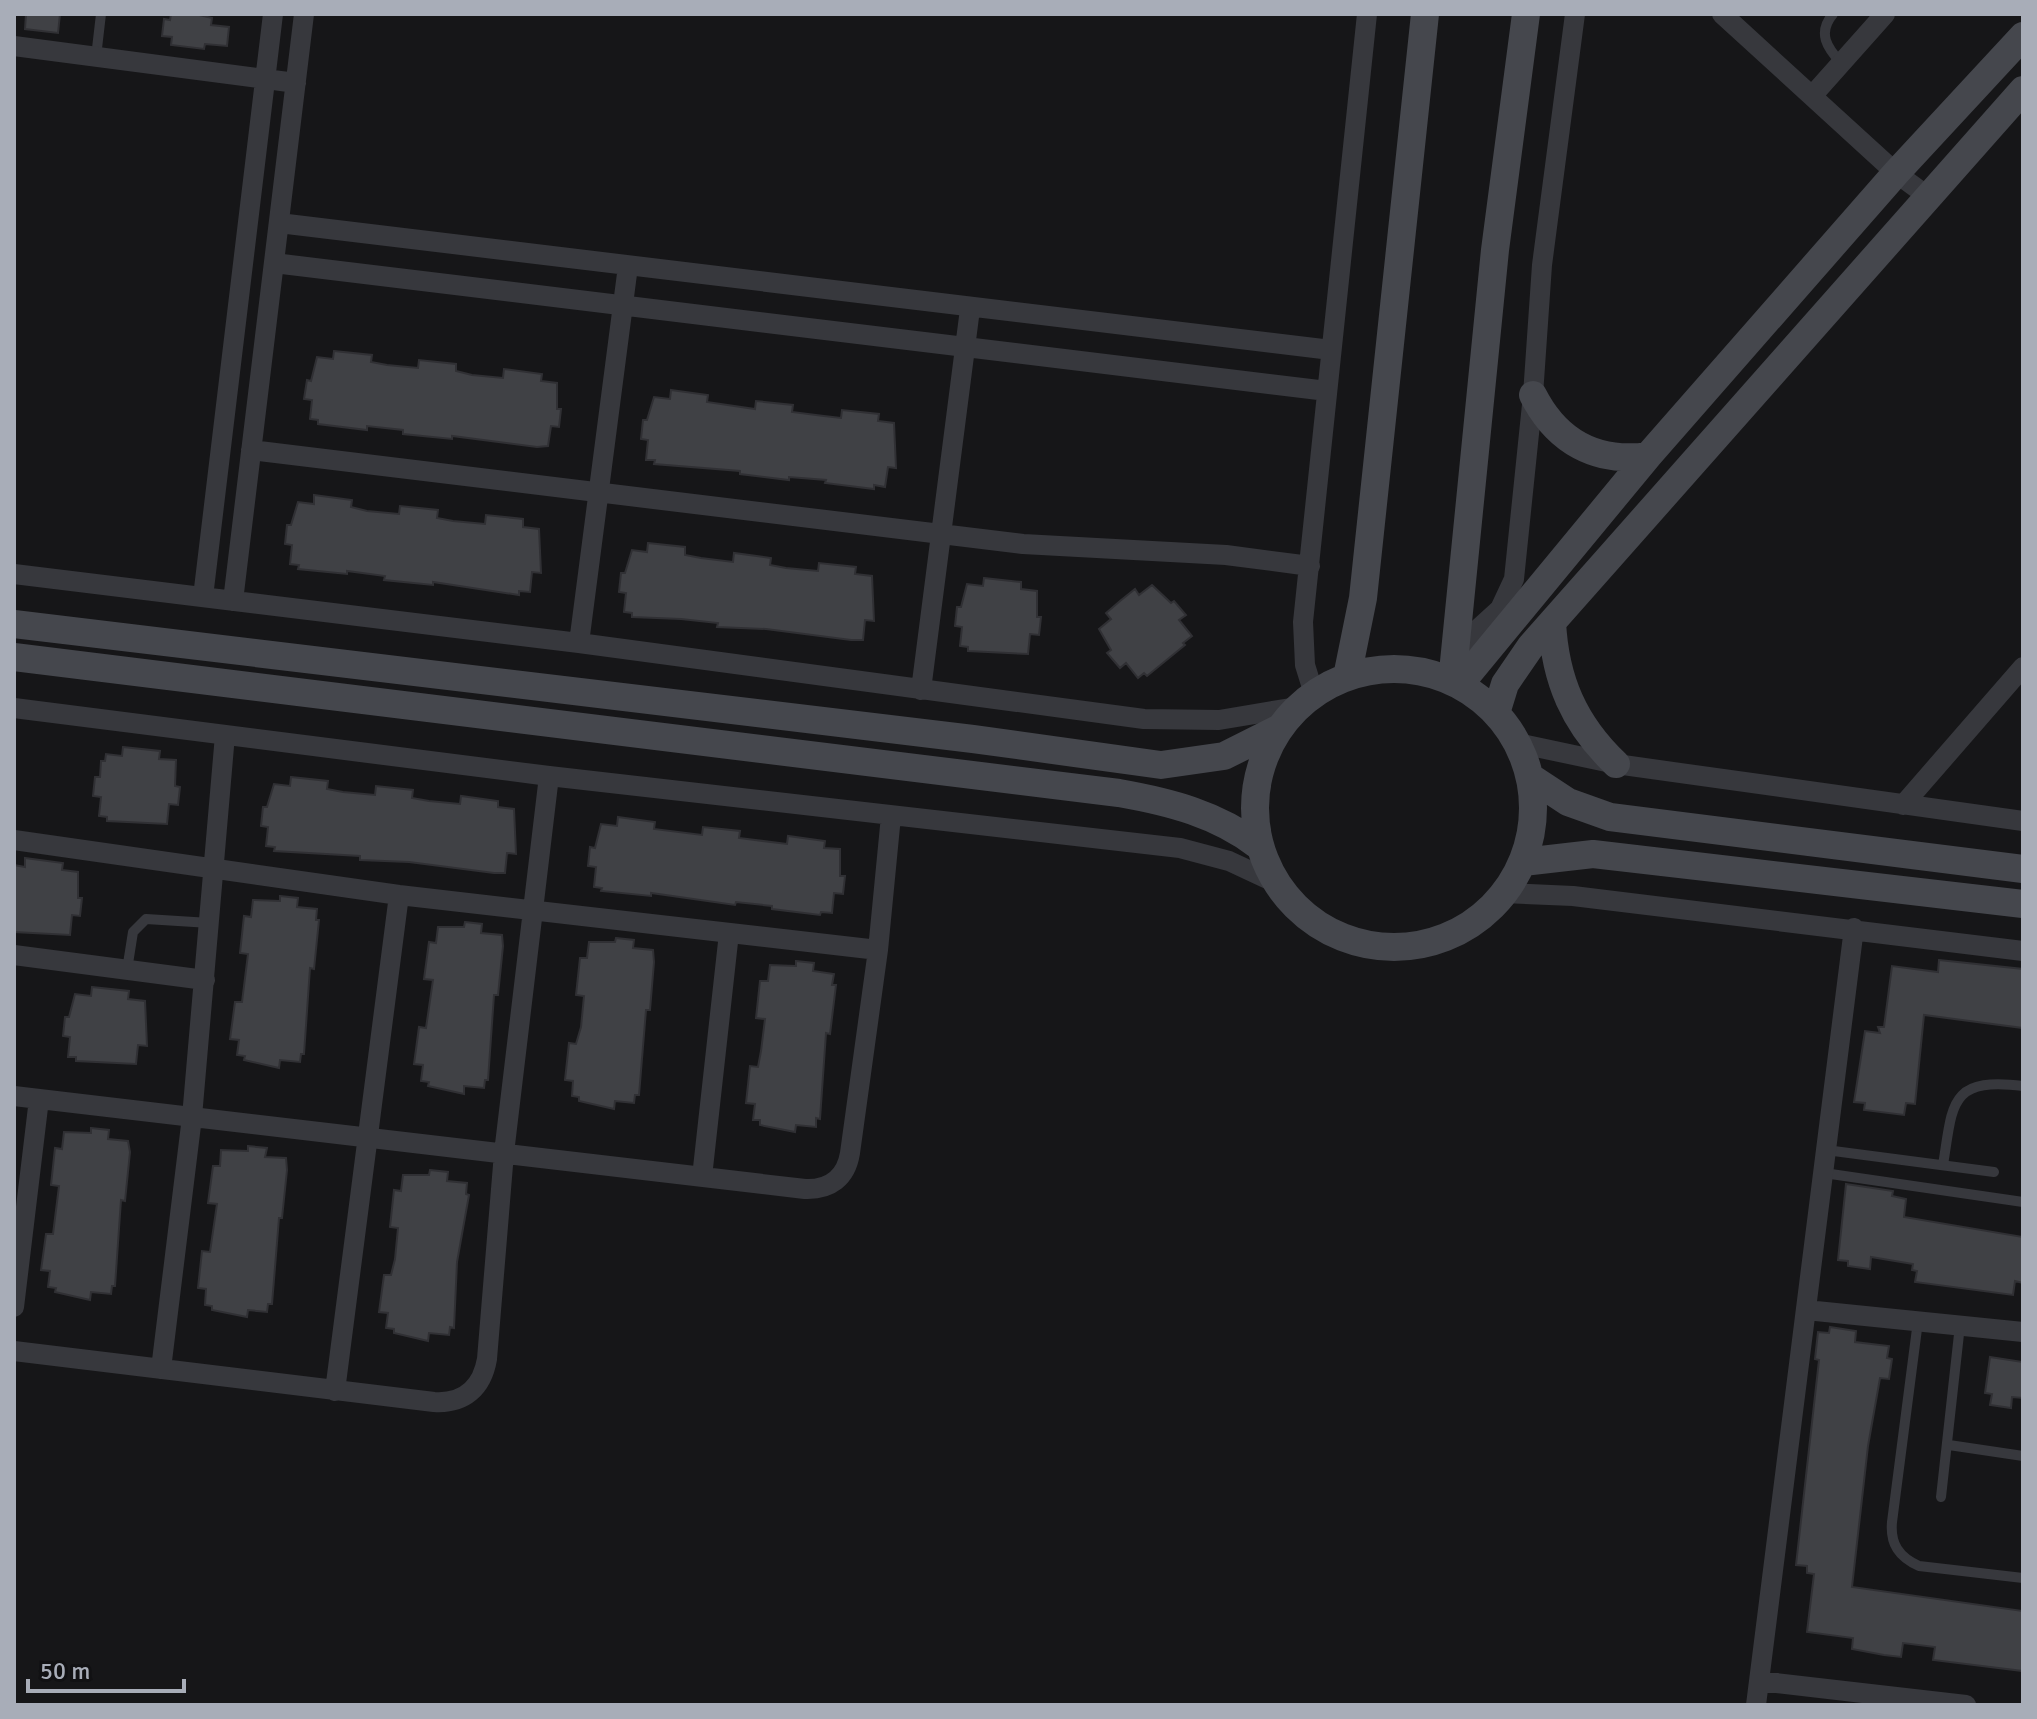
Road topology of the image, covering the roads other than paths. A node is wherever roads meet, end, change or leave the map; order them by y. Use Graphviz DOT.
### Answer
graph roads {
  1 [pos="101,14"];
  2 [pos="273,14"];
  3 [pos="304,14"];
  4 [pos="1367,14"];
  5 [pos="1425,14"];
  6 [pos="1526,14"];
  7 [pos="1575,14"];
  8 [pos="1833,14"];
  9 [pos="1885,14"];
  10 [pos="1730,17"];
  11 [pos="2023,36"];
  12 [pos="14,46"];
  13 [pos="96,57"];
  14 [pos="1842,64"];
  15 [pos="266,79"];
  16 [pos="296,83"];
  17 [pos="2023,90"];
  18 [pos="1812,96"];
  19 [pos="1896,173"];
  20 [pos="1930,198"];
  21 [pos="279,223"];
  22 [pos="274,263"];
  23 [pos="628,266"];
  24 [pos="623,304"];
  25 [pos="970,309"];
  26 [pos="965,346"];
  27 [pos="1331,350"];
  28 [pos="1327,391"];
  29 [pos="1533,395"];
  30 [pos="251,450"];
  31 [pos="1648,456"];
  32 [pos="599,490"];
  33 [pos="943,534"];
  34 [pos="1310,566"];
  35 [pos="14,574"];
  36 [pos="203,597"];
  37 [pos="233,601"];
  38 [pos="1552,622"];
  39 [pos="14,624"];
  40 [pos="579,643"];
  41 [pos="1455,650"];
  42 [pos="14,657"];
  43 [pos="2023,667"];
  44 [pos="1347,677"];
  45 [pos="1456,684"];
  46 [pos="921,690"];
  47 [pos="14,708"];
  48 [pos="1297,710"];
  49 [pos="1496,713"];
  50 [pos="225,735"];
  51 [pos="1517,743"];
  52 [pos="1616,764"];
  53 [pos="549,776"];
  54 [pos="1530,777"];
  55 [pos="1903,805"];
  56 [pos="891,816"];
  57 [pos="2023,821"];
  58 [pos="14,840"];
  59 [pos="1259,846"];
  60 [pos="1523,862"];
  61 [pos="216,869"];
  62 [pos="2023,869"];
  63 [pos="1276,883"];
  64 [pos="1504,893"];
  65 [pos="399,895"];
  66 [pos="2023,904"];
  67 [pos="532,910"];
  68 [pos="211,923"];
  69 [pos="1854,928"];
  70 [pos="729,933"];
  71 [pos="878,950"];
  72 [pos="2023,951"];
  73 [pos="14,955"];
  74 [pos="127,970"];
  75 [pos="205,980"];
  76 [pos="2023,1086"];
  77 [pos="14,1096"];
  78 [pos="39,1099"];
  79 [pos="192,1117"];
  80 [pos="368,1137"];
  81 [pos="1826,1150"];
  82 [pos="504,1153"];
  83 [pos="1943,1165"];
  84 [pos="1994,1172"];
  85 [pos="1824,1173"];
  86 [pos="702,1177"];
  87 [pos="2023,1202"];
  88 [pos="14,1307"];
  89 [pos="1806,1310"];
  90 [pos="1918,1321"];
  91 [pos="1960,1325"];
  92 [pos="2023,1332"];
  93 [pos="14,1351"];
  94 [pos="161,1369"];
  95 [pos="335,1391"];
  96 [pos="1949,1445"];
  97 [pos="2023,1456"];
  98 [pos="1941,1497"];
  99 [pos="2023,1578"];
  100 [pos="1759,1681"];
  101 [pos="1873,1700"];
  102 [pos="1910,1702"];
  103 [pos="1756,1705"];
  104 [pos="1966,1705"];
  1 -- 13 [label="lane"];
  2 -- 15 [label="street"];
  3 -- 16 [label="street"];
  4 -- 27 [label="street"];
  5 -- 44 [label="street"];
  6 -- 41 [label="street"];
  7 -- 29 [label="street"];
  8 -- 14 [label="lane"];
  9 -- 14 [label="street"];
  10 -- 18 [label="street"];
  11 -- 19 [label="street"];
  12 -- 13 [label="street"];
  13 -- 15 [label="street"];
  14 -- 18 [label="street"];
  15 -- 16 [label="street"];
  15 -- 36 [label="street"];
  16 -- 21 [label="street"];
  17 -- 20 [label="street"];
  18 -- 19 [label="street"];
  19 -- 20 [label="street"];
  19 -- 31 [label="street"];
  20 -- 38 [label="street"];
  21 -- 22 [label="street"];
  21 -- 23 [label="street"];
  22 -- 24 [label="street"];
  22 -- 30 [label="street"];
  23 -- 24 [label="street"];
  23 -- 25 [label="street"];
  24 -- 26 [label="street"];
  24 -- 32 [label="street"];
  25 -- 26 [label="street"];
  25 -- 27 [label="street"];
  26 -- 28 [label="street"];
  26 -- 33 [label="street"];
  27 -- 28 [label="street"];
  28 -- 34 [label="street"];
  29 -- 31 [label="street"];
  29 -- 41 [label="street"];
  30 -- 32 [label="street"];
  30 -- 37 [label="street"];
  31 -- 45 [label="street"];
  32 -- 33 [label="street"];
  32 -- 40 [label="street"];
  33 -- 34 [label="street"];
  33 -- 46 [label="street"];
  34 -- 48 [label="street"];
  35 -- 36 [label="street"];
  36 -- 37 [label="street"];
  37 -- 40 [label="street"];
  38 -- 49 [label="street"];
  38 -- 52 [label="street"];
  39 -- 48 [label="street"];
  40 -- 46 [label="street"];
  41 -- 45 [label="street"];
  42 -- 59 [label="street"];
  43 -- 55 [label="street"];
  44 -- 45 [label="street"];
  44 -- 48 [label="street"];
  45 -- 49 [label="street"];
  46 -- 48 [label="street"];
  47 -- 50 [label="street"];
  48 -- 59 [label="street"];
  49 -- 51 [label="street"];
  50 -- 53 [label="street"];
  50 -- 61 [label="street"];
  51 -- 52 [label="street"];
  51 -- 54 [label="street"];
  52 -- 55 [label="street"];
  53 -- 56 [label="street"];
  53 -- 67 [label="street"];
  54 -- 60 [label="street"];
  54 -- 62 [label="street"];
  55 -- 57 [label="street"];
  56 -- 63 [label="street"];
  56 -- 71 [label="street"];
  58 -- 61 [label="street"];
  59 -- 63 [label="street"];
  60 -- 64 [label="street"];
  60 -- 66 [label="street"];
  61 -- 65 [label="street"];
  61 -- 68 [label="street"];
  63 -- 64 [label="street"];
  64 -- 69 [label="street"];
  65 -- 67 [label="street"];
  65 -- 80 [label="street"];
  67 -- 70 [label="street"];
  67 -- 82 [label="street"];
  68 -- 74 [label="lane"];
  68 -- 75 [label="street"];
  69 -- 72 [label="street"];
  69 -- 81 [label="street"];
  70 -- 71 [label="street"];
  70 -- 86 [label="street"];
  71 -- 86 [label="street"];
  73 -- 74 [label="street"];
  74 -- 75 [label="street"];
  75 -- 79 [label="street"];
  76 -- 83 [label="lane"];
  77 -- 78 [label="street"];
  78 -- 79 [label="street"];
  78 -- 88 [label="street"];
  79 -- 80 [label="street"];
  79 -- 94 [label="street"];
  80 -- 82 [label="street"];
  80 -- 95 [label="street"];
  81 -- 83 [label="lane"];
  81 -- 85 [label="street"];
  82 -- 86 [label="street"];
  82 -- 95 [label="street"];
  83 -- 84 [label="lane"];
  85 -- 87 [label="lane"];
  85 -- 89 [label="street"];
  89 -- 90 [label="street"];
  89 -- 100 [label="street"];
  90 -- 91 [label="street"];
  90 -- 99 [label="lane"];
  91 -- 92 [label="street"];
  91 -- 96 [label="lane"];
  93 -- 94 [label="street"];
  94 -- 95 [label="street"];
  96 -- 97 [label="lane"];
  96 -- 98 [label="lane"];
  100 -- 101 [label="street"];
  100 -- 103 [label="street"];
  101 -- 102 [label="street"];
  102 -- 104 [label="street"];
}
